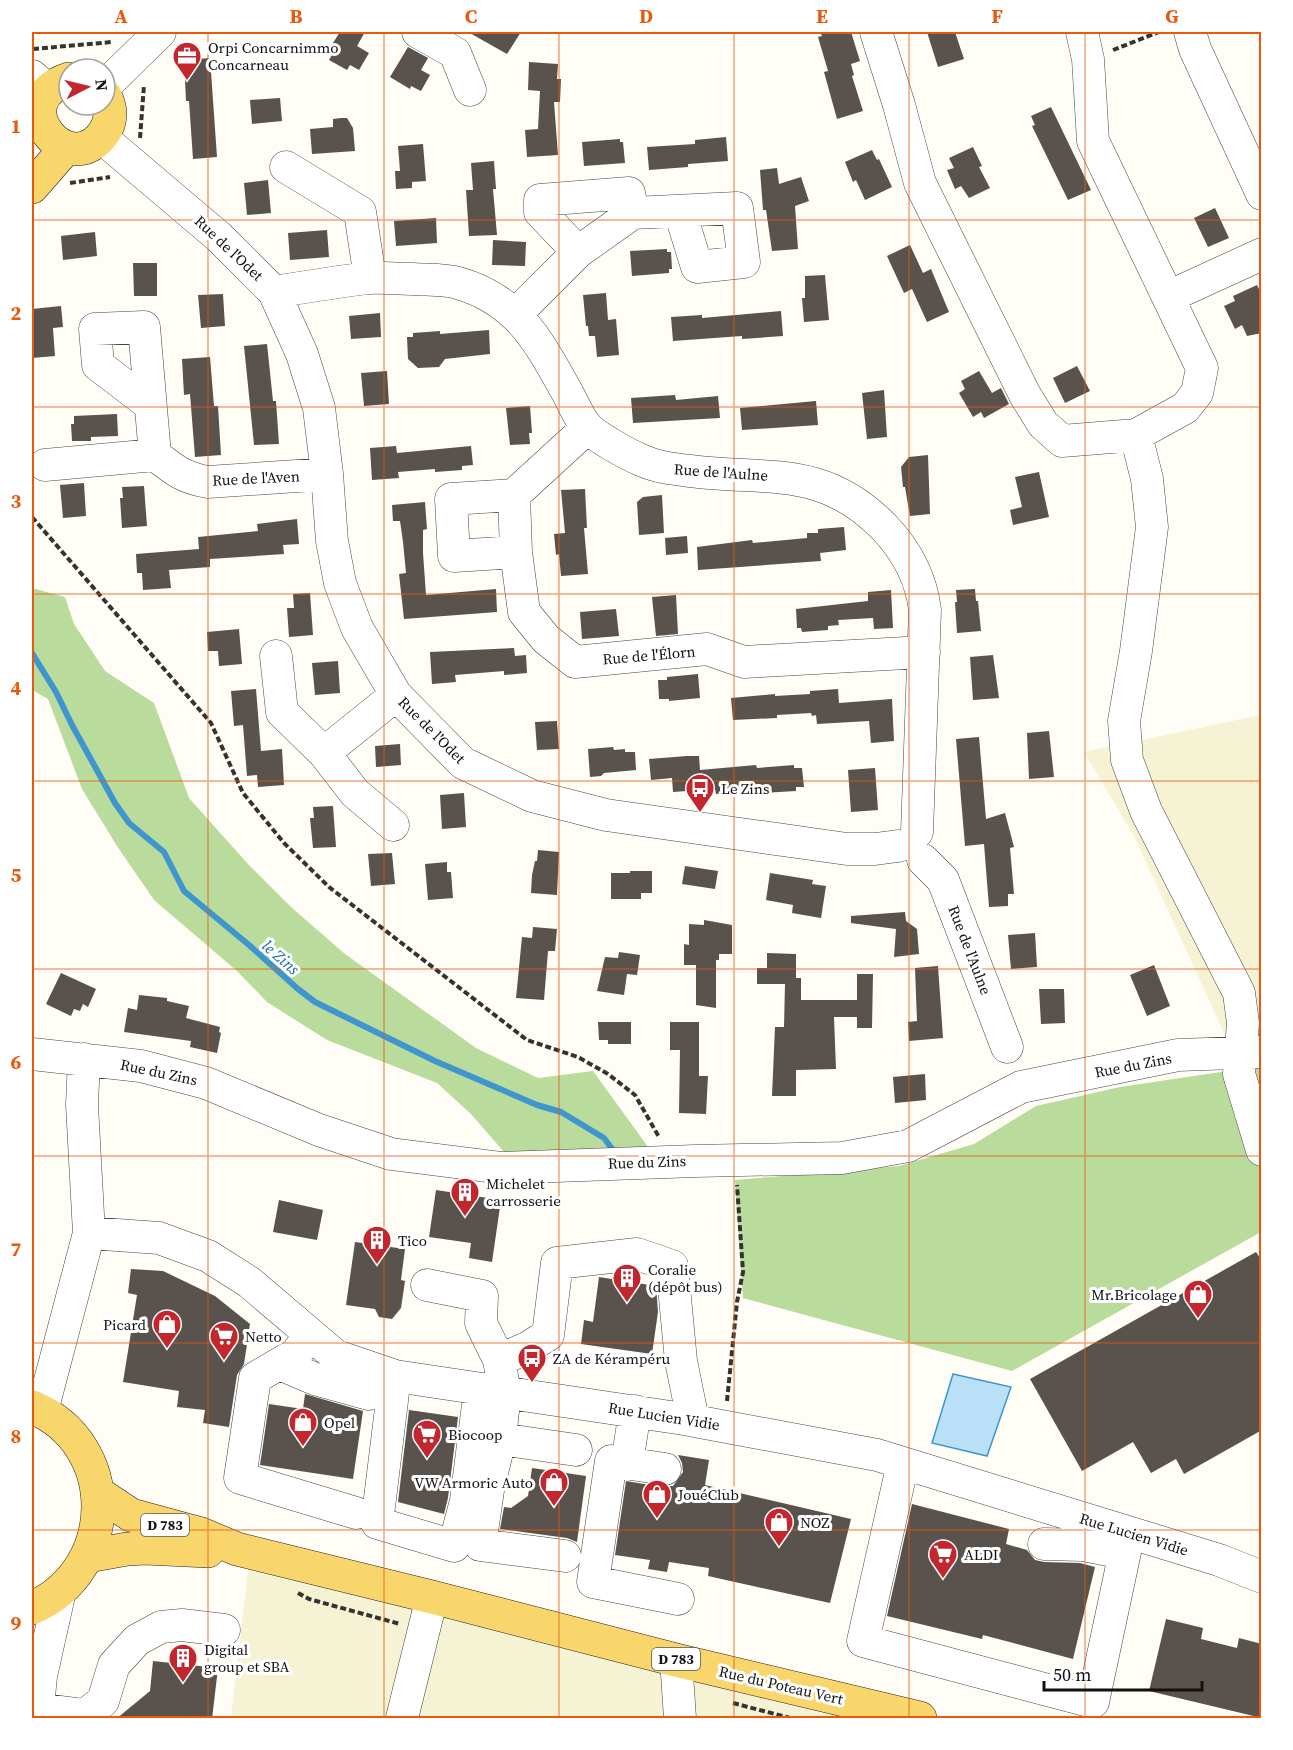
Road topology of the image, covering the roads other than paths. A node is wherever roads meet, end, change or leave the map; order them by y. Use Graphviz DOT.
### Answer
graph roads {
  1 [pos="160,32"];
  2 [pos="418,32"];
  3 [pos="876,32"];
  4 [pos="1190,32"];
  5 [pos="1085,45"];
  6 [pos="117,74"];
  7 [pos="50,82"];
  8 [pos="470,90"];
  9 [pos="110,117"];
  10 [pos="101,136"];
  11 [pos="66,147"];
  12 [pos="286,167"];
  13 [pos="46,186"];
  14 [pos="1262,194"];
  15 [pos="680,212"];
  16 [pos="633,213"];
  17 [pos="578,252"];
  18 [pos="1262,254"];
  19 [pos="370,278"];
  20 [pos="274,292"];
  21 [pos="1168,297"];
  22 [pos="516,314"];
  23 [pos="149,404"];
  24 [pos="587,428"];
  25 [pos="1136,435"];
  26 [pos="155,456"];
  27 [pos="45,465"];
  28 [pos="327,474"];
  29 [pos="514,495"];
  30 [pos="516,552"];
  31 [pos="924,652"];
  32 [pos="276,656"];
  33 [pos="396,695"];
  34 [pos="324,753"];
  35 [pos="393,825"];
  36 [pos="913,846"];
  37 [pos="1007,1047"];
  38 [pos="1251,1053"];
  39 [pos="32,1054"];
  40 [pos="84,1059"];
  41 [pos="1262,1150"];
  42 [pos="81,1216"];
  43 [pos="427,1285"];
  44 [pos="310,1335"];
  45 [pos="499,1360"];
  46 [pos="280,1364"];
  47 [pos="395,1376"];
  48 [pos="493,1391"];
  49 [pos="369,1394"];
  50 [pos="37,1409"];
  51 [pos="635,1412"];
  52 [pos="708,1423"];
  53 [pos="500,1439"];
  54 [pos="576,1450"];
  55 [pos="627,1463"];
  56 [pos="903,1463"];
  57 [pos="665,1469"];
  58 [pos="98,1493"];
  59 [pos="356,1513"];
  60 [pos="1126,1543"];
  61 [pos="1044,1544"];
  62 [pos="237,1549"];
  63 [pos="88,1556"];
  64 [pos="565,1556"];
  65 [pos="1262,1577"];
  66 [pos="60,1591"];
  67 [pos="432,1597"];
  68 [pos="678,1599"];
  69 [pos="32,1608"];
  70 [pos="224,1630"];
  71 [pos="676,1660"];
  72 [pos="36,1671"];
  73 [pos="37,1714"];
  74 [pos="402,1719"];
  75 [pos="680,1719"];
  76 [pos="921,1719"];
  1 -- 6 [label="street"];
  2 -- 8 [label="street"];
  3 -- 25 [label="street"];
  4 -- 14 [label="street"];
  5 -- 21 [label="street"];
  7 -- 11 [label="main road"];
  9 -- 10 [label="main road"];
  10 -- 11 [label="main road"];
  10 -- 20 [label="street, Rue de l'Odet"];
  11 -- 13 [label="main road"];
  12 -- 19 [label="street"];
  15 -- 16 [label="street"];
  16 -- 17 [label="street"];
  16 -- 17 [label="street"];
  17 -- 22 [label="street"];
  18 -- 21 [label="street"];
  19 -- 20 [label="street, Rue de l'Aulne"];
  19 -- 22 [label="street, Rue de l'Aulne"];
  20 -- 28 [label="street, Rue de l'Odet"];
  21 -- 25 [label="street"];
  22 -- 24 [label="street, Rue de l'Aulne"];
  23 -- 26 [label="street"];
  24 -- 29 [label="street"];
  24 -- 31 [label="street, Rue de l'Aulne"];
  25 -- 38 [label="street"];
  26 -- 27 [label="street"];
  26 -- 28 [label="street, Rue de l'Aven"];
  28 -- 33 [label="street, Rue de l'Odet"];
  29 -- 30 [label="street, Rue de l'Élorn"];
  29 -- 30 [label="street"];
  30 -- 31 [label="street, Rue de l'Élorn"];
  31 -- 36 [label="street, Rue de l'Aulne"];
  32 -- 34 [label="street"];
  33 -- 34 [label="street"];
  33 -- 36 [label="street, Rue de l'Odet"];
  34 -- 35 [label="street"];
  36 -- 37 [label="street, Rue de l'Aulne"];
  38 -- 40 [label="street, Rue du Zins"];
  38 -- 41 [label="street"];
  39 -- 40 [label="street, Rue du Zins"];
  40 -- 42 [label="street"];
  42 -- 44 [label="street, Rue Lucien Vidie"];
  42 -- 50 [label="street"];
  43 -- 45 [label="street"];
  44 -- 46 [label="street"];
  44 -- 47 [label="street, Rue Lucien Vidie"];
  45 -- 48 [label="street"];
  45 -- 52 [label="street"];
  46 -- 49 [label="street"];
  46 -- 59 [label="street"];
  47 -- 48 [label="street, Rue Lucien Vidie"];
  47 -- 48 [label="street"];
  48 -- 51 [label="street, Rue Lucien Vidie"];
  48 -- 53 [label="street"];
  50 -- 58 [label="main road"];
  51 -- 52 [label="street, Rue Lucien Vidie"];
  51 -- 55 [label="street"];
  52 -- 56 [label="street, Rue Lucien Vidie"];
  53 -- 54 [label="street"];
  53 -- 64 [label="street"];
  55 -- 57 [label="street"];
  55 -- 68 [label="street"];
  56 -- 60 [label="street, Rue Lucien Vidie"];
  56 -- 60 [label="street"];
  58 -- 62 [label="main road, Rue du Poteau Vert / D 783"];
  58 -- 63 [label="main road"];
  60 -- 61 [label="street"];
  60 -- 65 [label="street, Rue Lucien Vidie"];
  62 -- 63 [label="main road, Rue du Poteau Vert / D 783"];
  62 -- 67 [label="main road, Rue du Poteau Vert / D 783"];
  63 -- 66 [label="main road"];
  66 -- 69 [label="main road"];
  66 -- 72 [label="street"];
  67 -- 71 [label="main road, Rue du Poteau Vert / D 783"];
  67 -- 74 [label="street"];
  70 -- 73 [label="street"];
  71 -- 75 [label="street"];
  71 -- 76 [label="main road, Rue du Poteau Vert / D 783"];
  72 -- 73 [label="street"];
}
